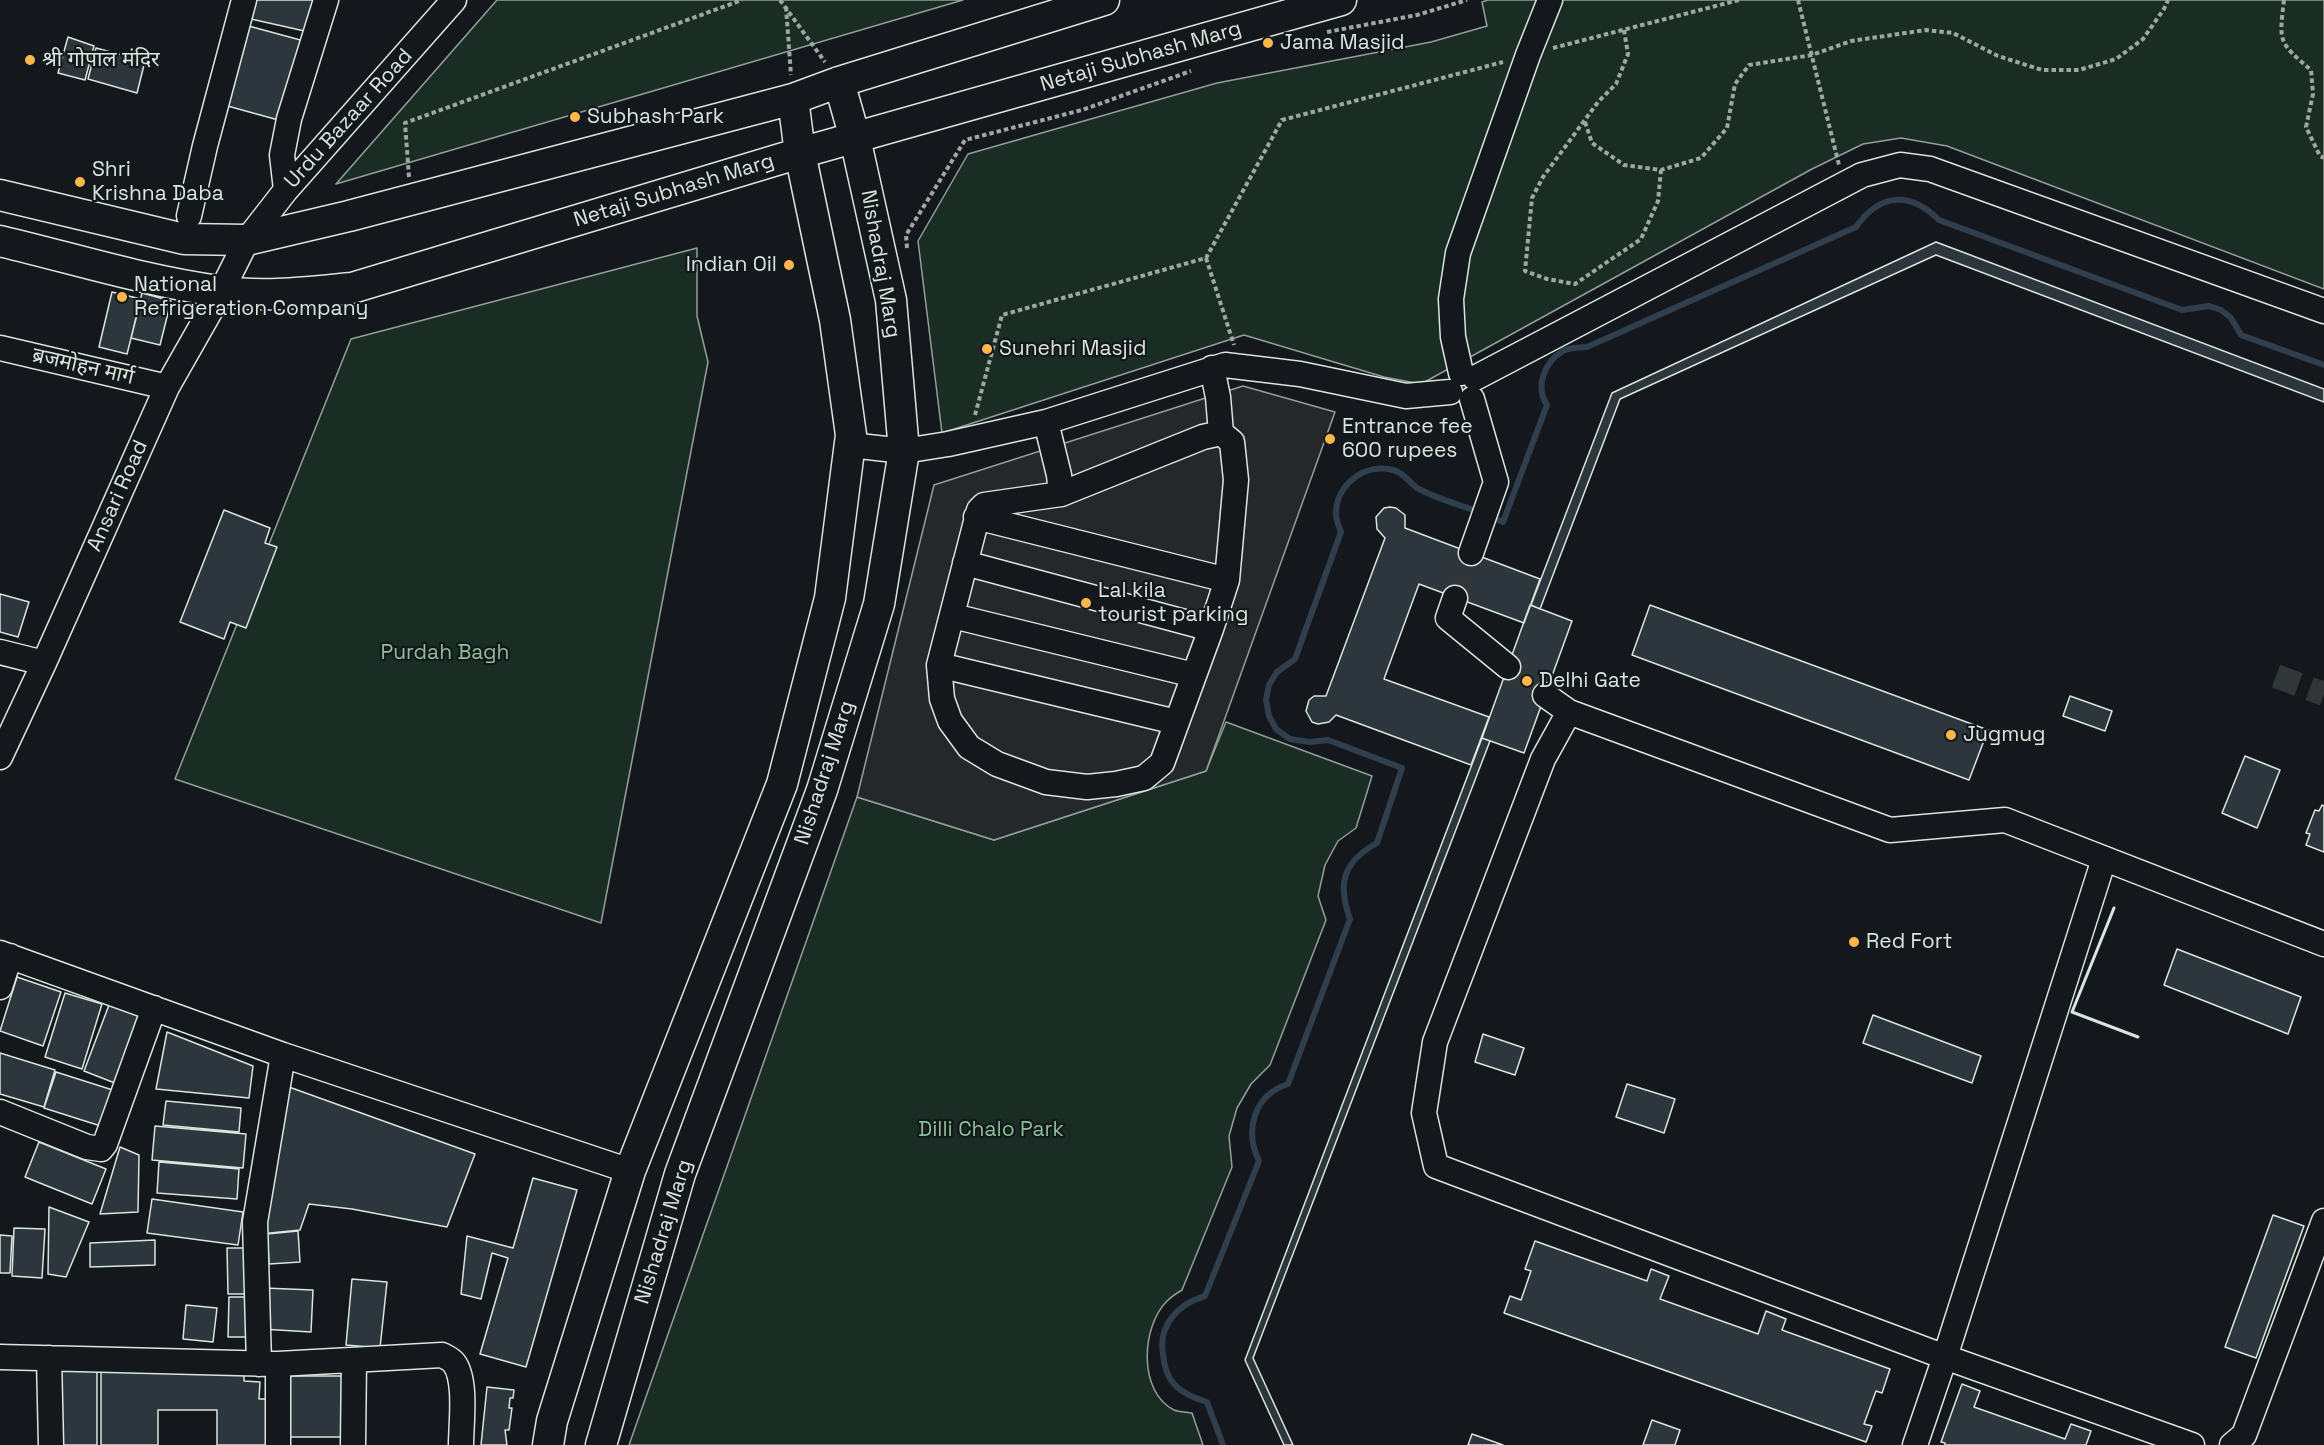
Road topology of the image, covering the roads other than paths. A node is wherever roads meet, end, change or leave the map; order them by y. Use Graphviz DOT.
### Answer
graph roads {
  1 [pos="244,0"];
  2 [pos="326,0"];
  3 [pos="454,0"];
  4 [pos="1104,0"];
  5 [pos="1341,0"];
  6 [pos="1550,0"];
  7 [pos="839,82"];
  8 [pos="793,99"];
  9 [pos="855,138"];
  10 [pos="800,153"];
  11 [pos="286,190"];
  12 [pos="0,195"];
  13 [pos="189,216"];
  14 [pos="247,240"];
  15 [pos="0,241"];
  16 [pos="221,292"];
  17 [pos="2324,311"];
  18 [pos="0,348"];
  19 [pos="1212,368"];
  20 [pos="1465,385"];
  21 [pos="167,387"];
  22 [pos="1046,422"];
  23 [pos="1221,433"];
  24 [pos="850,445"];
  25 [pos="904,451"];
  26 [pos="1061,494"];
  27 [pos="976,518"];
  28 [pos="1474,544"];
  29 [pos="965,563"];
  30 [pos="1227,580"];
  31 [pos="1455,598"];
  32 [pos="953,616"];
  33 [pos="1211,629"];
  34 [pos="0,652"];
  35 [pos="44,663"];
  36 [pos="939,665"];
  37 [pos="1508,667"];
  38 [pos="1194,675"];
  39 [pos="1545,695"];
  40 [pos="1569,712"];
  41 [pos="1176,722"];
  42 [pos="0,757"];
  43 [pos="2104,859"];
  44 [pos="2324,944"];
  45 [pos="5,954"];
  46 [pos="0,987"];
  47 [pos="153,1008"];
  48 [pos="283,1055"];
  49 [pos="0,1112"];
  50 [pos="630,1171"];
  51 [pos="2324,1221"];
  52 [pos="0,1357"];
  53 [pos="49,1358"];
  54 [pos="1945,1358"];
  55 [pos="354,1360"];
  56 [pos="268,1364"];
  57 [pos="51,1445"];
  58 [pos="278,1445"];
  59 [pos="353,1445"];
  60 [pos="461,1445"];
  61 [pos="548,1445"];
  62 [pos="601,1445"];
  63 [pos="1915,1445"];
  64 [pos="2192,1445"];
  65 [pos="2232,1445"];
  1 -- 13 [label="street"];
  2 -- 11 [label="street"];
  3 -- 11 [label="street, Urdu Bazaar Road"];
  4 -- 7 [label="main road"];
  5 -- 9 [label="main road, Netaji Subhash Marg"];
  6 -- 20 [label="street"];
  7 -- 8 [label="main road"];
  7 -- 9 [label="main road, Nishadraj Marg"];
  8 -- 10 [label="main road, Nishadraj Marg"];
  8 -- 14 [label="main road"];
  9 -- 10 [label="main road, Netaji Subhash Marg"];
  9 -- 25 [label="main road, Nishadraj Marg"];
  10 -- 16 [label="main road, Netaji Subhash Marg"];
  10 -- 24 [label="main road, Nishadraj Marg"];
  11 -- 14 [label="street, Urdu Bazaar Road"];
  12 -- 14 [label="main road"];
  14 -- 16 [label="street, Ansari Road"];
  15 -- 16 [label="main road, Netaji Subhash Marg"];
  16 -- 21 [label="street, Ansari Road"];
  17 -- 20 [label="street"];
  18 -- 21 [label="street, ब्रजमोहन मार्ग"];
  19 -- 20 [label="street"];
  19 -- 22 [label="street"];
  19 -- 23 [label="street"];
  20 -- 28 [label="street"];
  21 -- 35 [label="street, Ansari Road"];
  22 -- 25 [label="street"];
  22 -- 26 [label="street"];
  23 -- 26 [label="street"];
  23 -- 30 [label="street"];
  24 -- 25 [label="street"];
  24 -- 50 [label="main road, Nishadraj Marg"];
  25 -- 62 [label="main road, Nishadraj Marg"];
  26 -- 27 [label="street"];
  27 -- 29 [label="street"];
  27 -- 30 [label="street"];
  29 -- 32 [label="street"];
  29 -- 33 [label="street"];
  30 -- 33 [label="street"];
  31 -- 37 [label="street"];
  32 -- 36 [label="street"];
  32 -- 38 [label="street"];
  33 -- 38 [label="street"];
  34 -- 35 [label="street"];
  35 -- 42 [label="street, Ansari Road"];
  36 -- 41 [label="street"];
  36 -- 41 [label="street"];
  38 -- 41 [label="street"];
  39 -- 40 [label="street"];
  40 -- 43 [label="street"];
  40 -- 54 [label="street"];
  43 -- 44 [label="street"];
  43 -- 54 [label="street"];
  45 -- 46 [label="street"];
  45 -- 47 [label="street"];
  47 -- 48 [label="street"];
  47 -- 49 [label="street"];
  48 -- 50 [label="street"];
  48 -- 56 [label="street"];
  50 -- 61 [label="main road, Nishadraj Marg"];
  51 -- 65 [label="street"];
  52 -- 53 [label="street"];
  53 -- 56 [label="street"];
  53 -- 57 [label="street"];
  54 -- 63 [label="street"];
  54 -- 64 [label="street"];
  55 -- 56 [label="street"];
  55 -- 59 [label="street"];
  55 -- 60 [label="street"];
  56 -- 58 [label="street"];
}
